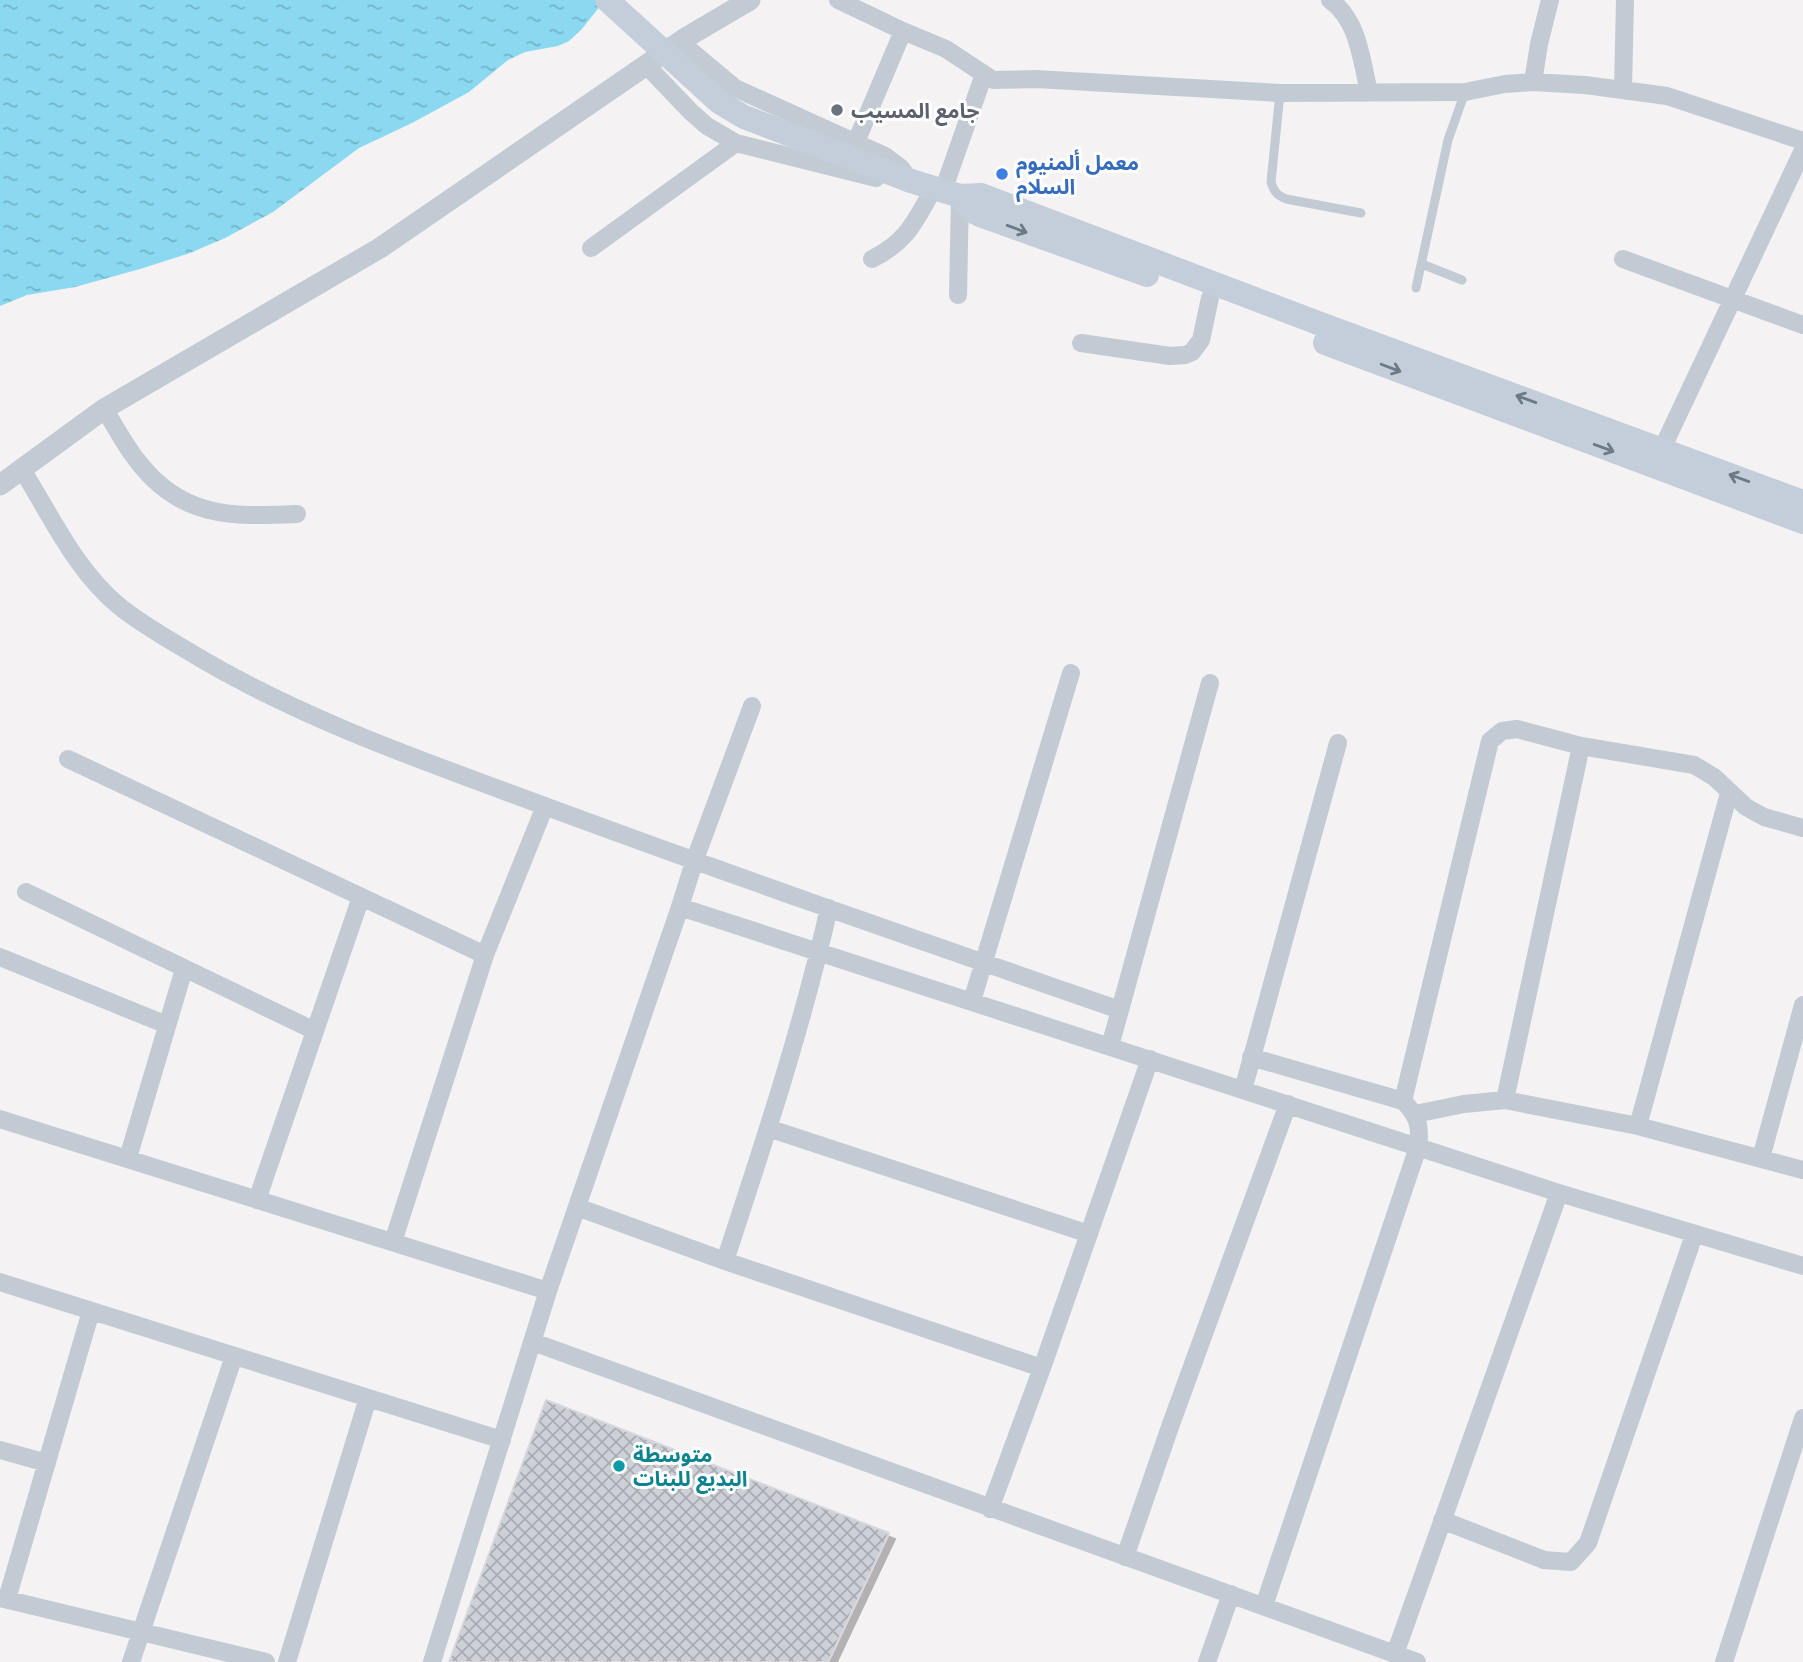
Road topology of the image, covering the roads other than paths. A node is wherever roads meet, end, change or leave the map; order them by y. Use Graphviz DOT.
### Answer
graph roads {
  1 [pos="607,0"];
  2 [pos="750,0"];
  3 [pos="838,0"];
  4 [pos="1331,0"];
  5 [pos="1550,0"];
  6 [pos="1625,0"];
  7 [pos="903,31"];
  8 [pos="680,42"];
  9 [pos="647,66"];
  10 [pos="984,74"];
  11 [pos="1533,82"];
  12 [pos="1623,89"];
  13 [pos="1369,92"];
  14 [pos="1465,92"];
  15 [pos="1280,93"];
  16 [pos="1803,141"];
  17 [pos="736,142"];
  18 [pos="856,142"];
  19 [pos="1803,150"];
  20 [pos="937,189"];
  21 [pos="1361,213"];
  22 [pos="591,248"];
  23 [pos="873,259"];
  24 [pos="1623,259"];
  25 [pos="1422,264"];
  26 [pos="1462,280"];
  27 [pos="1416,288"];
  28 [pos="958,295"];
  29 [pos="1210,298"];
  30 [pos="1732,299"];
  31 [pos="1803,325"];
  32 [pos="1081,343"];
  33 [pos="104,409"];
  34 [pos="1662,449"];
  35 [pos="21,468"];
  36 [pos="0,485"];
  37 [pos="1803,502"];
  38 [pos="297,514"];
  39 [pos="1803,522"];
  40 [pos="1072,673"];
  41 [pos="1210,684"];
  42 [pos="752,706"];
  43 [pos="1338,743"];
  44 [pos="1581,746"];
  45 [pos="68,759"];
  46 [pos="1729,793"];
  47 [pos="545,806"];
  48 [pos="1803,828"];
  49 [pos="694,862"];
  50 [pos="26,892"];
  51 [pos="361,897"];
  52 [pos="681,907"];
  53 [pos="829,908"];
  54 [pos="819,951"];
  55 [pos="485,955"];
  56 [pos="0,957"];
  57 [pos="983,962"];
  58 [pos="184,969"];
  59 [pos="972,1001"];
  60 [pos="1803,1005"];
  61 [pos="1120,1010"];
  62 [pos="167,1025"];
  63 [pos="315,1031"];
  64 [pos="1110,1046"];
  65 [pos="1251,1057"];
  66 [pos="1150,1059"];
  67 [pos="1243,1090"];
  68 [pos="1504,1100"];
  69 [pos="1288,1104"];
  70 [pos="1409,1107"];
  71 [pos="0,1119"];
  72 [pos="1638,1126"];
  73 [pos="768,1128"];
  74 [pos="1418,1147"];
  75 [pos="128,1158"];
  76 [pos="1761,1158"];
  77 [pos="1803,1170"];
  78 [pos="1559,1193"];
  79 [pos="257,1200"];
  80 [pos="577,1207"];
  81 [pos="1089,1234"];
  82 [pos="1694,1235"];
  83 [pos="393,1242"];
  84 [pos="725,1261"];
  85 [pos="1803,1266"];
  86 [pos="0,1282"];
  87 [pos="548,1291"];
  88 [pos="91,1311"];
  89 [pos="533,1342"];
  90 [pos="234,1356"];
  91 [pos="1042,1368"];
  92 [pos="368,1398"];
  93 [pos="1803,1418"];
  94 [pos="502,1440"];
  95 [pos="0,1450"];
  96 [pos="47,1464"];
  97 [pos="989,1509"];
  98 [pos="1442,1520"];
  99 [pos="1125,1557"];
  100 [pos="1231,1594"];
  101 [pos="3,1598"];
  102 [pos="1264,1606"];
  103 [pos="139,1632"];
  104 [pos="1395,1654"];
  105 [pos="131,1662"];
  106 [pos="266,1662"];
  107 [pos="287,1662"];
  108 [pos="432,1662"];
  109 [pos="1207,1662"];
  110 [pos="1417,1662"];
  111 [pos="1724,1662"];
  1 -- 20 [label="main road, bridge"];
  2 -- 8 [label="street"];
  3 -- 7 [label="street"];
  4 -- 13 [label="street"];
  5 -- 11 [label="street"];
  6 -- 12 [label="street"];
  7 -- 10 [label="street"];
  7 -- 18 [label="street"];
  8 -- 9 [label="street"];
  8 -- 18 [label="street"];
  9 -- 17 [label="street"];
  9 -- 33 [label="street"];
  10 -- 15 [label="street"];
  10 -- 20 [label="street"];
  11 -- 12 [label="street"];
  11 -- 14 [label="street"];
  12 -- 16 [label="street"];
  13 -- 14 [label="street"];
  13 -- 15 [label="street"];
  14 -- 25 [label="lane"];
  15 -- 21 [label="lane"];
  17 -- 20 [label="street"];
  17 -- 22 [label="street"];
  18 -- 20 [label="street"];
  19 -- 30 [label="street"];
  20 -- 23 [label="street"];
  20 -- 28 [label="street"];
  20 -- 29 [label="main road, one-way"];
  34 -- 20 [label="main road, one-way"];
  24 -- 30 [label="street"];
  25 -- 26 [label="lane"];
  25 -- 27 [label="lane"];
  29 -- 32 [label="street"];
  29 -- 39 [label="main road, one-way"];
  30 -- 31 [label="street"];
  30 -- 34 [label="street"];
  33 -- 35 [label="street"];
  33 -- 38 [label="street"];
  37 -- 34 [label="main road, one-way"];
  35 -- 36 [label="street"];
  35 -- 47 [label="street"];
  40 -- 57 [label="street"];
  41 -- 61 [label="street"];
  42 -- 49 [label="street"];
  43 -- 65 [label="street"];
  44 -- 46 [label="street"];
  44 -- 68 [label="street"];
  44 -- 70 [label="street"];
  45 -- 51 [label="street"];
  46 -- 48 [label="street"];
  46 -- 72 [label="street"];
  47 -- 49 [label="street"];
  47 -- 55 [label="street"];
  49 -- 52 [label="street"];
  49 -- 53 [label="street"];
  50 -- 58 [label="street"];
  51 -- 55 [label="street"];
  51 -- 63 [label="street"];
  52 -- 54 [label="street"];
  52 -- 80 [label="street"];
  53 -- 54 [label="street"];
  53 -- 57 [label="street"];
  54 -- 59 [label="street"];
  54 -- 73 [label="street"];
  55 -- 83 [label="street"];
  56 -- 62 [label="street"];
  57 -- 59 [label="street"];
  57 -- 61 [label="street"];
  58 -- 62 [label="street"];
  58 -- 63 [label="street"];
  59 -- 64 [label="street"];
  60 -- 76 [label="street"];
  61 -- 64 [label="street"];
  62 -- 75 [label="street"];
  63 -- 79 [label="street"];
  64 -- 66 [label="street"];
  65 -- 67 [label="street"];
  65 -- 70 [label="street"];
  66 -- 67 [label="street"];
  66 -- 81 [label="street"];
  67 -- 69 [label="street"];
  68 -- 70 [label="street"];
  68 -- 72 [label="street"];
  69 -- 74 [label="street"];
  69 -- 99 [label="street"];
  70 -- 74 [label="street"];
  71 -- 75 [label="street"];
  72 -- 76 [label="street"];
  73 -- 81 [label="street"];
  73 -- 84 [label="street"];
  74 -- 78 [label="street"];
  74 -- 102 [label="street"];
  75 -- 79 [label="street"];
  76 -- 77 [label="street"];
  78 -- 82 [label="street"];
  78 -- 98 [label="street"];
  79 -- 83 [label="street"];
  80 -- 84 [label="street"];
  80 -- 87 [label="street"];
  81 -- 91 [label="street"];
  82 -- 85 [label="street"];
  82 -- 98 [label="street"];
  83 -- 87 [label="street"];
  84 -- 91 [label="street"];
  86 -- 88 [label="street"];
  87 -- 89 [label="street"];
  88 -- 90 [label="street"];
  88 -- 96 [label="street"];
  89 -- 94 [label="street"];
  89 -- 97 [label="street"];
  90 -- 92 [label="street"];
  90 -- 103 [label="street"];
  91 -- 97 [label="street"];
  92 -- 94 [label="street"];
  92 -- 107 [label="street"];
  93 -- 111 [label="street"];
  94 -- 108 [label="street"];
  95 -- 96 [label="street"];
  96 -- 101 [label="street"];
  97 -- 99 [label="street"];
  98 -- 104 [label="street"];
  99 -- 100 [label="street"];
  100 -- 102 [label="street"];
  100 -- 109 [label="street"];
  101 -- 103 [label="street"];
  102 -- 104 [label="street"];
  103 -- 105 [label="street"];
  103 -- 106 [label="street"];
  104 -- 110 [label="street"];
}
